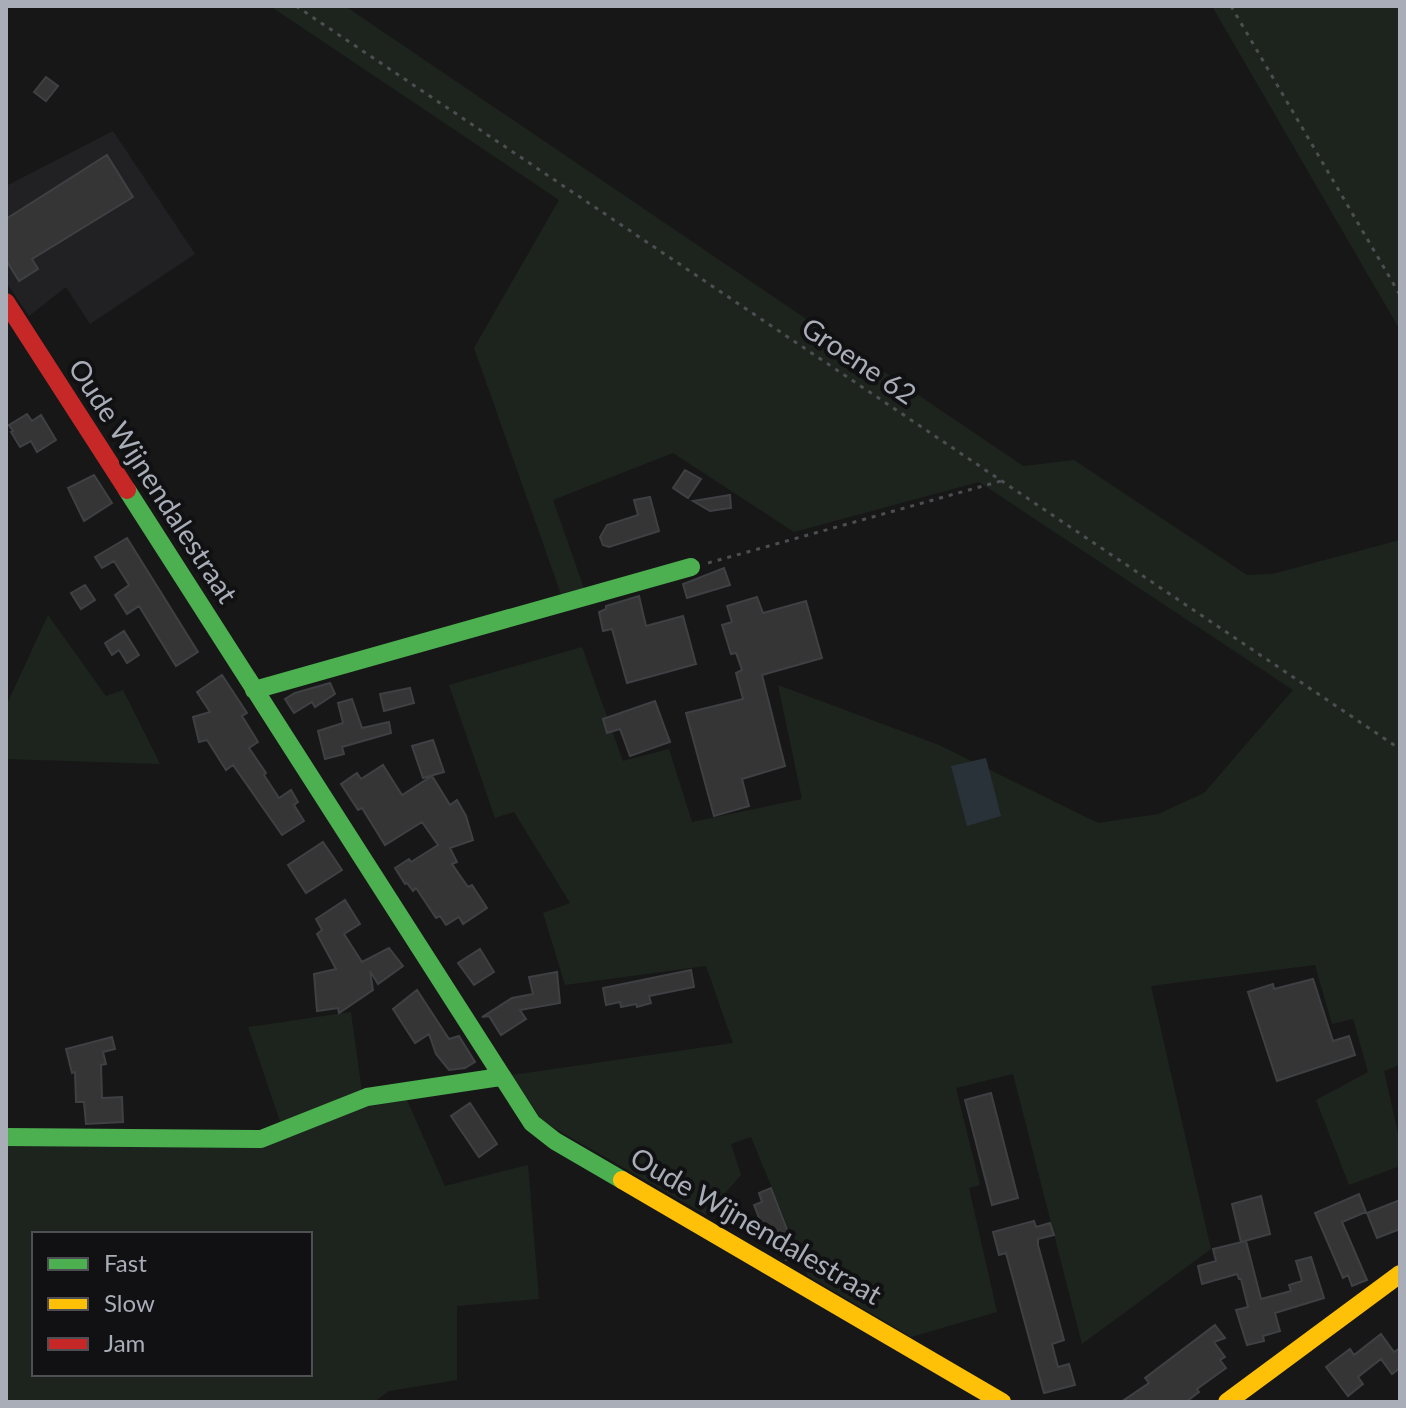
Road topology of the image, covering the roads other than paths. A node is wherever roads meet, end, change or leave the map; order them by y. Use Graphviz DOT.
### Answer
graph roads {
  1 [pos="6,302"];
  2 [pos="691,567"];
  3 [pos="254,690"];
  4 [pos="500,1077"];
  5 [pos="6,1137"];
  6 [pos="1400,1274"];
  7 [pos="1002,1402"];
  8 [pos="1227,1402"];
  1 -- 3 [label="street, Oude Wijnendalestraat"];
  2 -- 3 [label="street"];
  3 -- 4 [label="street, Oude Wijnendalestraat"];
  4 -- 5 [label="street"];
  4 -- 7 [label="street, Oude Wijnendalestraat"];
  6 -- 8 [label="street"];
}
